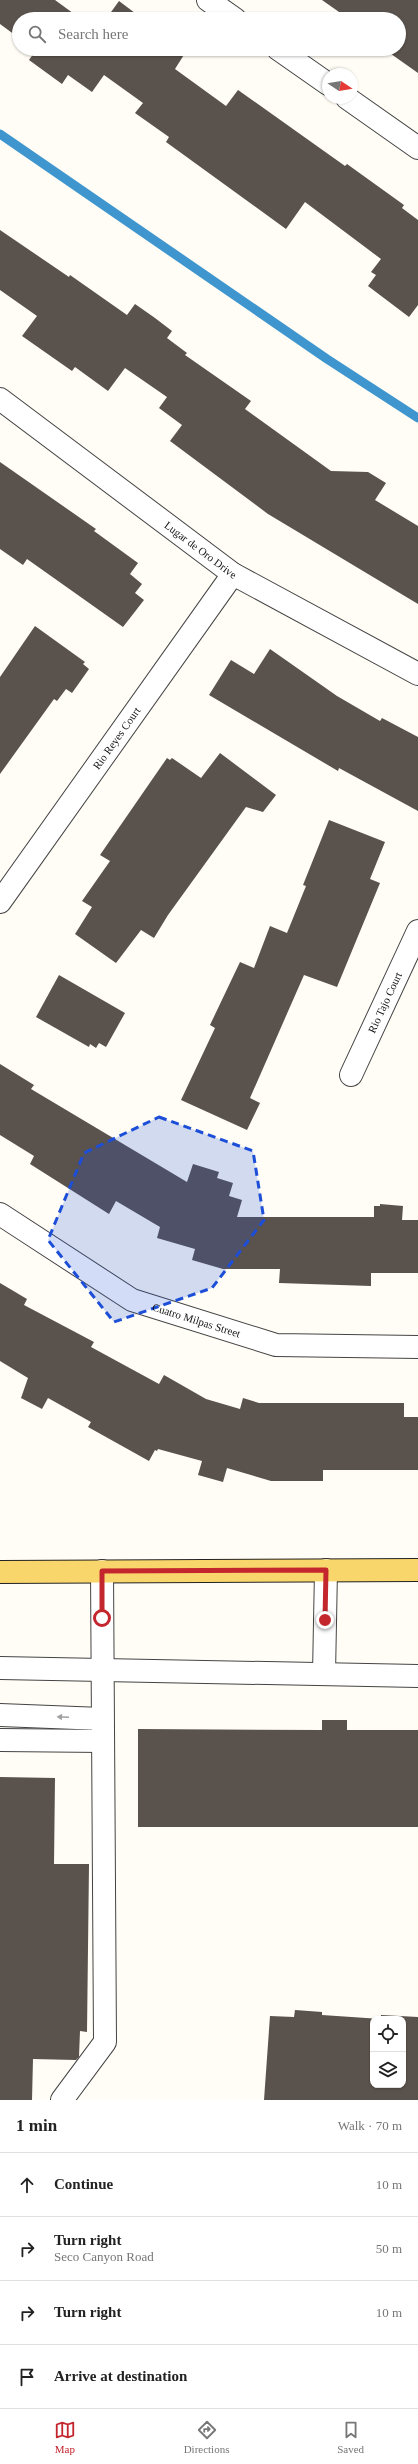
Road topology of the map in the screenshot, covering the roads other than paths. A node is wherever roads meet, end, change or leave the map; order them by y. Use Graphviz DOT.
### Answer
graph roads {
  1 [pos="208,0"];
  2 [pos="225,12"];
  3 [pos="288,56"];
  4 [pos="322,80"];
  5 [pos="356,104"];
  6 [pos="418,148"];
  7 [pos="0,399"];
  8 [pos="233,574"];
  9 [pos="418,674"];
  10 [pos="0,902"];
  11 [pos="418,931"];
  12 [pos="351,1075"];
  13 [pos="0,1214"];
  14 [pos="418,1347"];
  15 [pos="326,1570"];
  16 [pos="418,1570"];
  17 [pos="102,1571"];
  18 [pos="0,1572"];
  19 [pos="0,1668"];
  20 [pos="102,1670"];
  21 [pos="324,1674"];
  22 [pos="418,1676"];
  23 [pos="0,1715"];
  24 [pos="102,1719"];
  25 [pos="0,1740"];
  26 [pos="103,1741"];
  27 [pos="62,2100"];
  1 -- 2 [label="street"];
  3 -- 4 [label="street"];
  5 -- 6 [label="street"];
  7 -- 8 [label="street, Lugar de Oro Drive"];
  8 -- 9 [label="street, Lugar de Oro Drive"];
  8 -- 10 [label="street, Rio Reyes Court"];
  11 -- 12 [label="street, Rio Tajo Court"];
  13 -- 14 [label="street, Cuatro Milpas Street"];
  15 -- 16 [label="main road"];
  15 -- 17 [label="main road"];
  15 -- 21 [label="street"];
  17 -- 18 [label="main road"];
  17 -- 20 [label="street"];
  19 -- 20 [label="street"];
  20 -- 21 [label="street"];
  20 -- 24 [label="street"];
  21 -- 22 [label="street"];
  24 -- 23 [label="street, one-way"];
  24 -- 26 [label="street"];
  25 -- 26 [label="street"];
  26 -- 27 [label="street"];
}
